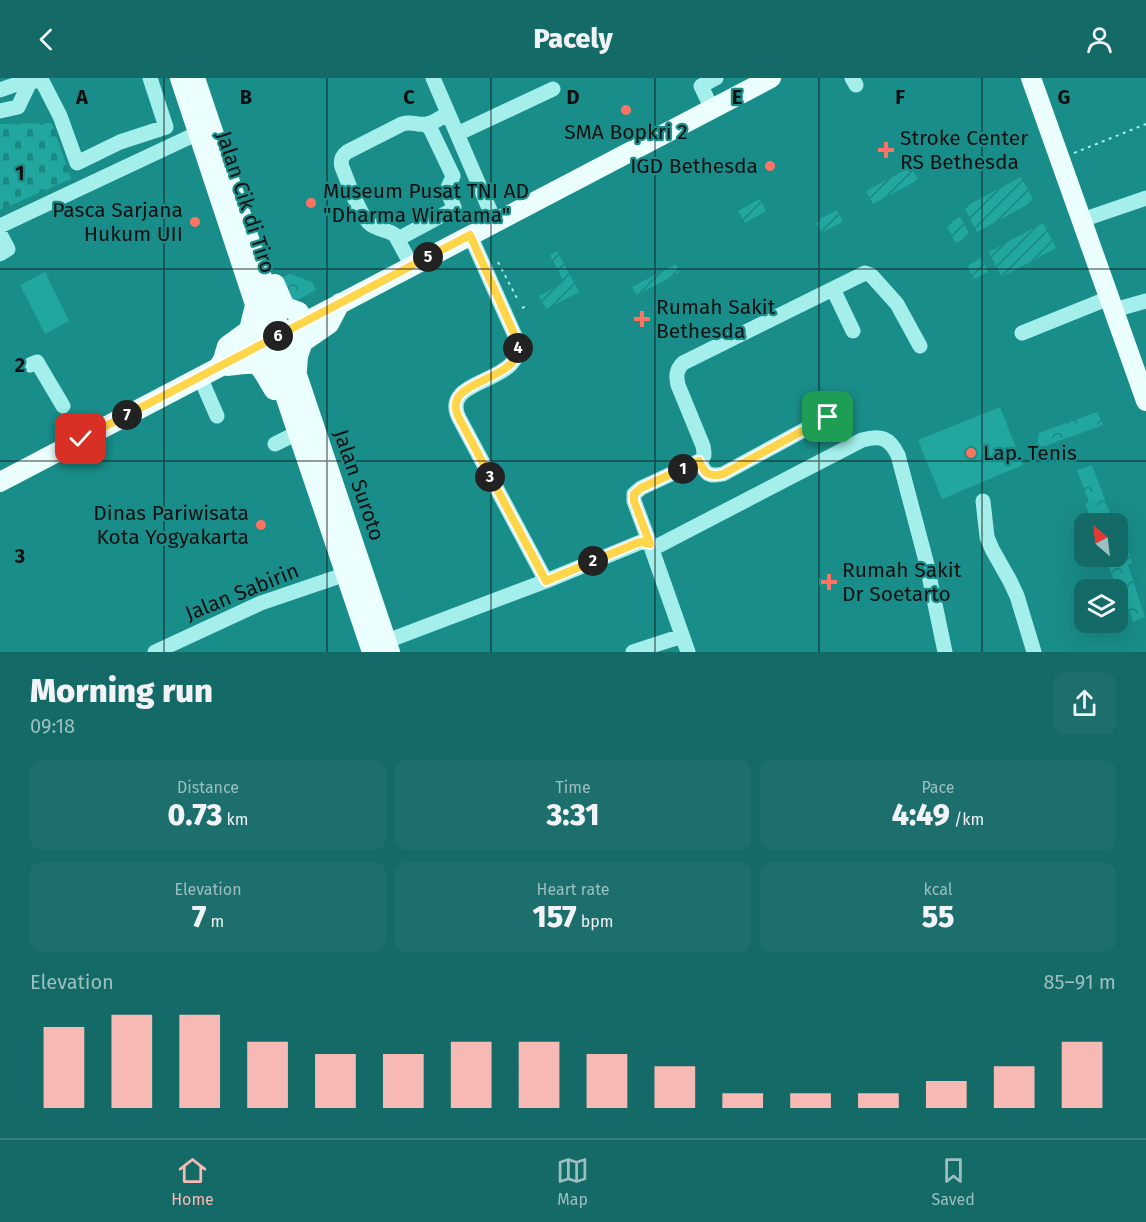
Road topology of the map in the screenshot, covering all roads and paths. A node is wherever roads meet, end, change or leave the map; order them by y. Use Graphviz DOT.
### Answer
graph roads {
  1 [pos="151,78"];
  2 [pos="180,78"];
  3 [pos="195,78"];
  4 [pos="433,78"];
  5 [pos="716,78"];
  6 [pos="1031,78"];
  7 [pos="763,80"];
  8 [pos="34,81"];
  9 [pos="553,89"];
  10 [pos="0,90"];
  11 [pos="712,109"];
  12 [pos="0,111"];
  13 [pos="448,113"];
  14 [pos="426,124"];
  15 [pos="1146,124"];
  16 [pos="205,130"];
  17 [pos="457,134"];
  18 [pos="120,142"];
  19 [pos="1060,158"];
  20 [pos="129,166"];
  21 [pos="1146,198"];
  22 [pos="1082,220"];
  23 [pos="495,222"];
  24 [pos="0,226"];
  25 [pos="0,234"];
  26 [pos="470,235"];
  27 [pos="398,239"];
  28 [pos="0,254"];
  29 [pos="492,265"];
  30 [pos="412,266"];
  31 [pos="262,278"];
  32 [pos="833,290"];
  33 [pos="1146,301"];
  34 [pos="519,302"];
  35 [pos="340,303"];
  36 [pos="255,304"];
  37 [pos="1111,304"];
  38 [pos="527,306"];
  39 [pos="522,308"];
  40 [pos="299,312"];
  41 [pos="853,331"];
  42 [pos="1022,333"];
  43 [pos="274,338"];
  44 [pos="920,346"];
  45 [pos="30,365"];
  46 [pos="219,366"];
  47 [pos="297,375"];
  48 [pos="200,377"];
  49 [pos="1146,401"];
  50 [pos="63,406"];
  51 [pos="289,407"];
  52 [pos="217,416"];
  53 [pos="828,417"];
  54 [pos="699,461"];
  55 [pos="0,482"];
  56 [pos="983,501"];
  57 [pos="646,545"];
  58 [pos="354,571"];
  59 [pos="546,581"];
  60 [pos="682,636"];
  61 [pos="383,648"];
  62 [pos="155,652"];
  63 [pos="633,652"];
  64 [pos="688,652"];
  65 [pos="945,652"];
  66 [pos="1034,652"];
  1 -- 18 [label="street"];
  2 -- 16 [label="main road, Jalan Cik di Tiro"];
  3 -- 16 [label="main road, Jalan Cik di Tiro"];
  4 -- 13 [label="street"];
  5 -- 11 [label="street"];
  6 -- 19 [label="main road"];
  7 -- 11 [label="main road"];
  8 -- 10 [label="street"];
  8 -- 12 [label="street"];
  8 -- 18 [label="street"];
  9 -- 17 [label="street"];
  11 -- 23 [label="main road"];
  13 -- 14 [label="street"];
  13 -- 17 [label="street"];
  14 -- 27 [label="street"];
  14 -- 27 [label="street"];
  15 -- 19 [label="path"];
  16 -- 20 [label="street"];
  16 -- 31 [label="main road, Jalan Cik di Tiro"];
  16 -- 36 [label="main road, Jalan Cik di Tiro"];
  17 -- 23 [label="street"];
  18 -- 20 [label="street"];
  19 -- 22 [label="main road"];
  20 -- 24 [label="street"];
  21 -- 22 [label="street"];
  22 -- 37 [label="main road"];
  23 -- 26 [label="main road"];
  25 -- 28 [label="street"];
  26 -- 29 [label="street"];
  26 -- 30 [label="main road"];
  27 -- 30 [label="street"];
  29 -- 34 [label="path"];
  29 -- 59 [label="street"];
  30 -- 35 [label="main road"];
  31 -- 40 [label="main road"];
  31 -- 43 [label="main road, Jalan Cik di Tiro"];
  32 -- 41 [label="street"];
  32 -- 44 [label="street"];
  32 -- 54 [label="street"];
  33 -- 37 [label="street"];
  35 -- 43 [label="main road"];
  35 -- 47 [label="main road"];
  36 -- 43 [label="main road, Jalan Cik di Tiro"];
  36 -- 46 [label="main road"];
  37 -- 42 [label="street"];
  37 -- 49 [label="main road"];
  38 -- 39 [label="path"];
  43 -- 46 [label="main road"];
  43 -- 47 [label="main road, Jalan Suroto"];
  43 -- 51 [label="main road, Jalan Suroto"];
  45 -- 50 [label="street"];
  46 -- 48 [label="main road"];
  46 -- 51 [label="main road"];
  47 -- 58 [label="main road, Jalan Suroto"];
  48 -- 52 [label="street"];
  48 -- 55 [label="main road"];
  51 -- 58 [label="main road, Jalan Suroto"];
  53 -- 54 [label="street"];
  54 -- 57 [label="street"];
  56 -- 66 [label="street"];
  57 -- 59 [label="street"];
  57 -- 60 [label="street"];
  57 -- 65 [label="street"];
  58 -- 61 [label="main road, Jalan Suroto"];
  58 -- 62 [label="street, Jalan Sabirin"];
  59 -- 61 [label="street"];
  60 -- 63 [label="street"];
  60 -- 64 [label="street"];
}
